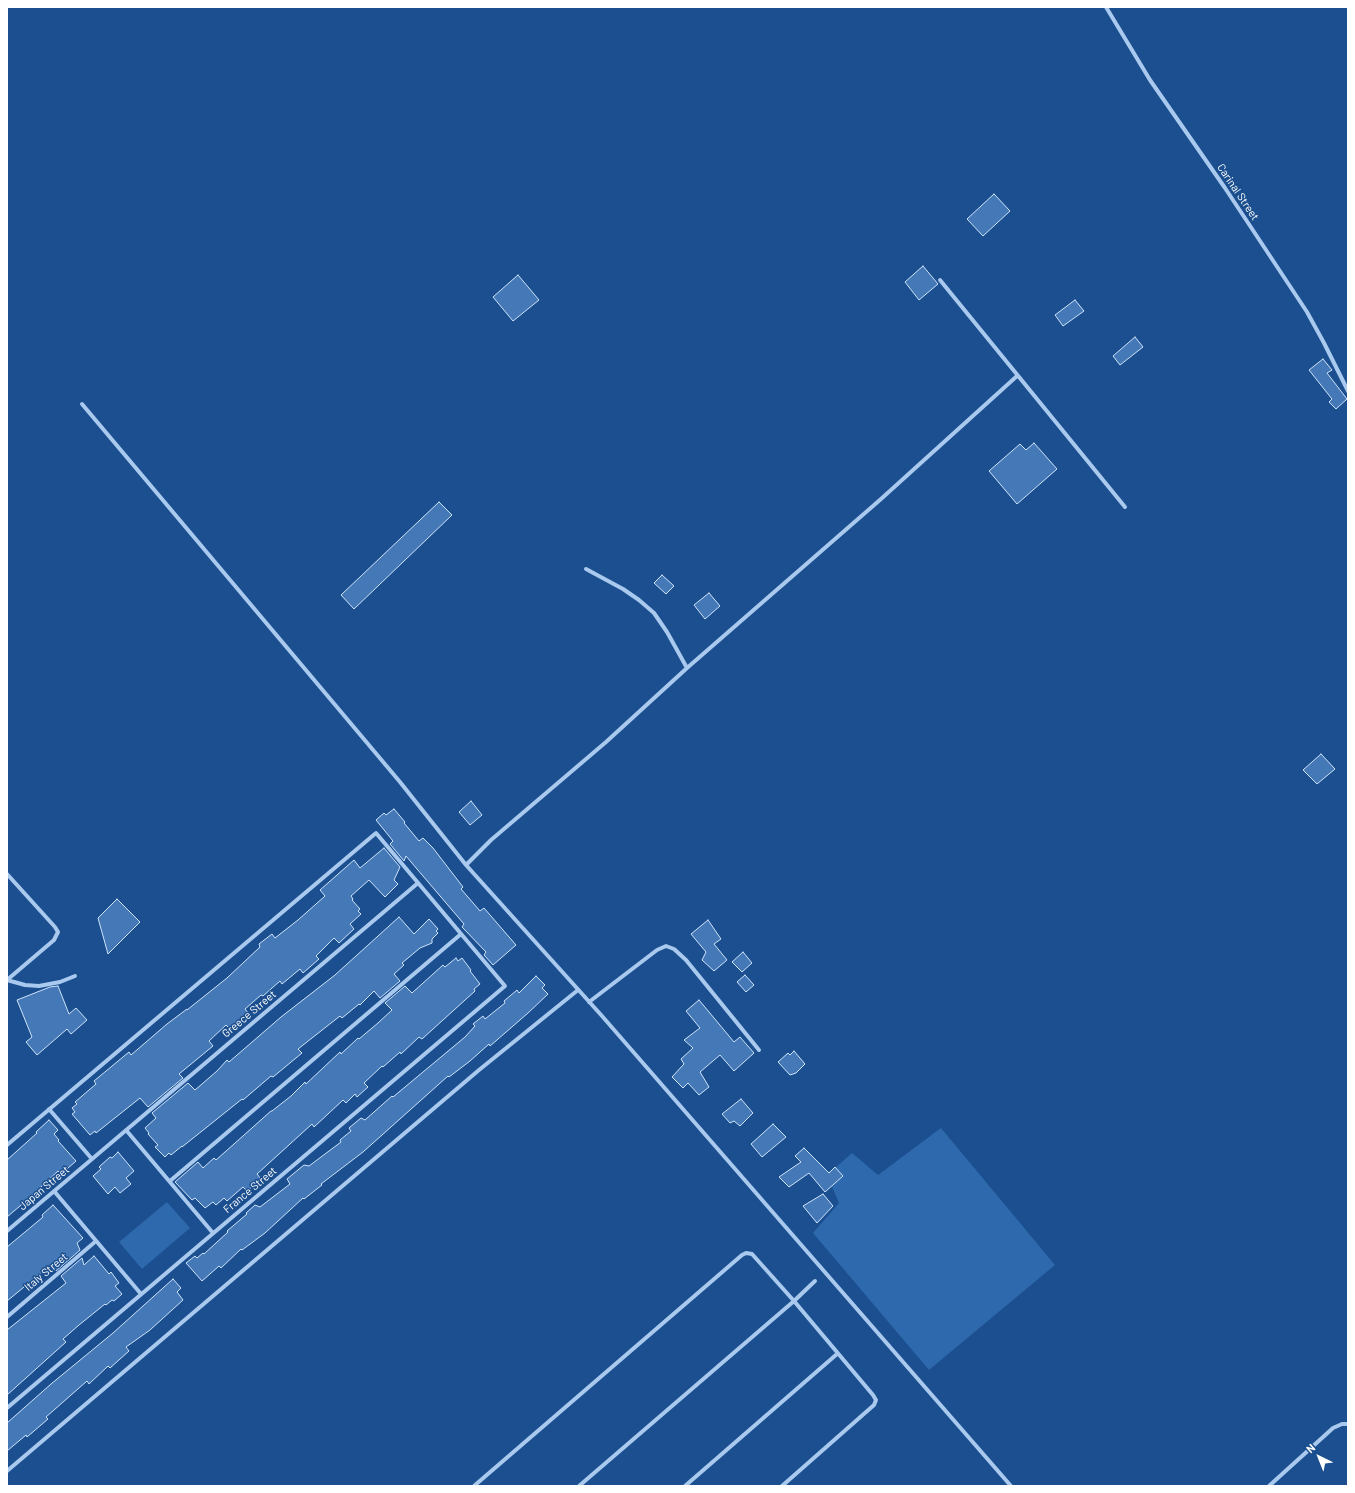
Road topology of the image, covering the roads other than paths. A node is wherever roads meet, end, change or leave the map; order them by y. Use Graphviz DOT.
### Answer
graph roads {
  1 [pos="1106,7"];
  2 [pos="940,280"];
  3 [pos="1017,376"];
  4 [pos="1348,391"];
  5 [pos="82,404"];
  6 [pos="1125,507"];
  7 [pos="586,569"];
  8 [pos="687,668"];
  9 [pos="466,865"];
  10 [pos="7,874"];
  11 [pos="418,883"];
  12 [pos="461,934"];
  13 [pos="76,976"];
  14 [pos="7,980"];
  15 [pos="578,990"];
  16 [pos="589,1002"];
  17 [pos="759,1050"];
  18 [pos="49,1109"];
  19 [pos="126,1130"];
  20 [pos="7,1145"];
  21 [pos="92,1159"];
  22 [pos="170,1181"];
  23 [pos="54,1191"];
  24 [pos="7,1231"];
  25 [pos="213,1233"];
  26 [pos="96,1241"];
  27 [pos="816,1281"];
  28 [pos="141,1294"];
  29 [pos="794,1301"];
  30 [pos="7,1317"];
  31 [pos="837,1354"];
  32 [pos="7,1408"];
  33 [pos="1348,1424"];
  34 [pos="7,1471"];
  35 [pos="474,1486"];
  36 [pos="579,1486"];
  37 [pos="685,1486"];
  38 [pos="782,1486"];
  39 [pos="1010,1486"];
  40 [pos="1269,1486"];
  1 -- 4 [label="street, Carinal Street"];
  2 -- 3 [label="street"];
  3 -- 6 [label="street"];
  3 -- 8 [label="street"];
  5 -- 9 [label="street"];
  7 -- 8 [label="street"];
  8 -- 9 [label="street"];
  9 -- 15 [label="street"];
  10 -- 14 [label="street"];
  11 -- 12 [label="street"];
  11 -- 18 [label="street"];
  11 -- 19 [label="street, Greece Street"];
  12 -- 22 [label="street"];
  12 -- 25 [label="street, France Street"];
  13 -- 14 [label="street"];
  15 -- 16 [label="street"];
  15 -- 34 [label="street"];
  16 -- 17 [label="street"];
  16 -- 39 [label="street"];
  18 -- 20 [label="street"];
  18 -- 21 [label="street"];
  19 -- 21 [label="street, Greece Street"];
  19 -- 22 [label="street"];
  21 -- 23 [label="street, Japan Street"];
  22 -- 25 [label="street"];
  23 -- 24 [label="street, Japan Street"];
  23 -- 26 [label="street"];
  25 -- 28 [label="street, France Street"];
  26 -- 28 [label="street"];
  26 -- 30 [label="street, Italy Street"];
  27 -- 29 [label="street"];
  28 -- 32 [label="street, France Street"];
  29 -- 31 [label="street"];
  29 -- 35 [label="street"];
  29 -- 36 [label="street"];
  31 -- 37 [label="street"];
  31 -- 38 [label="street"];
  33 -- 40 [label="street"];
}
